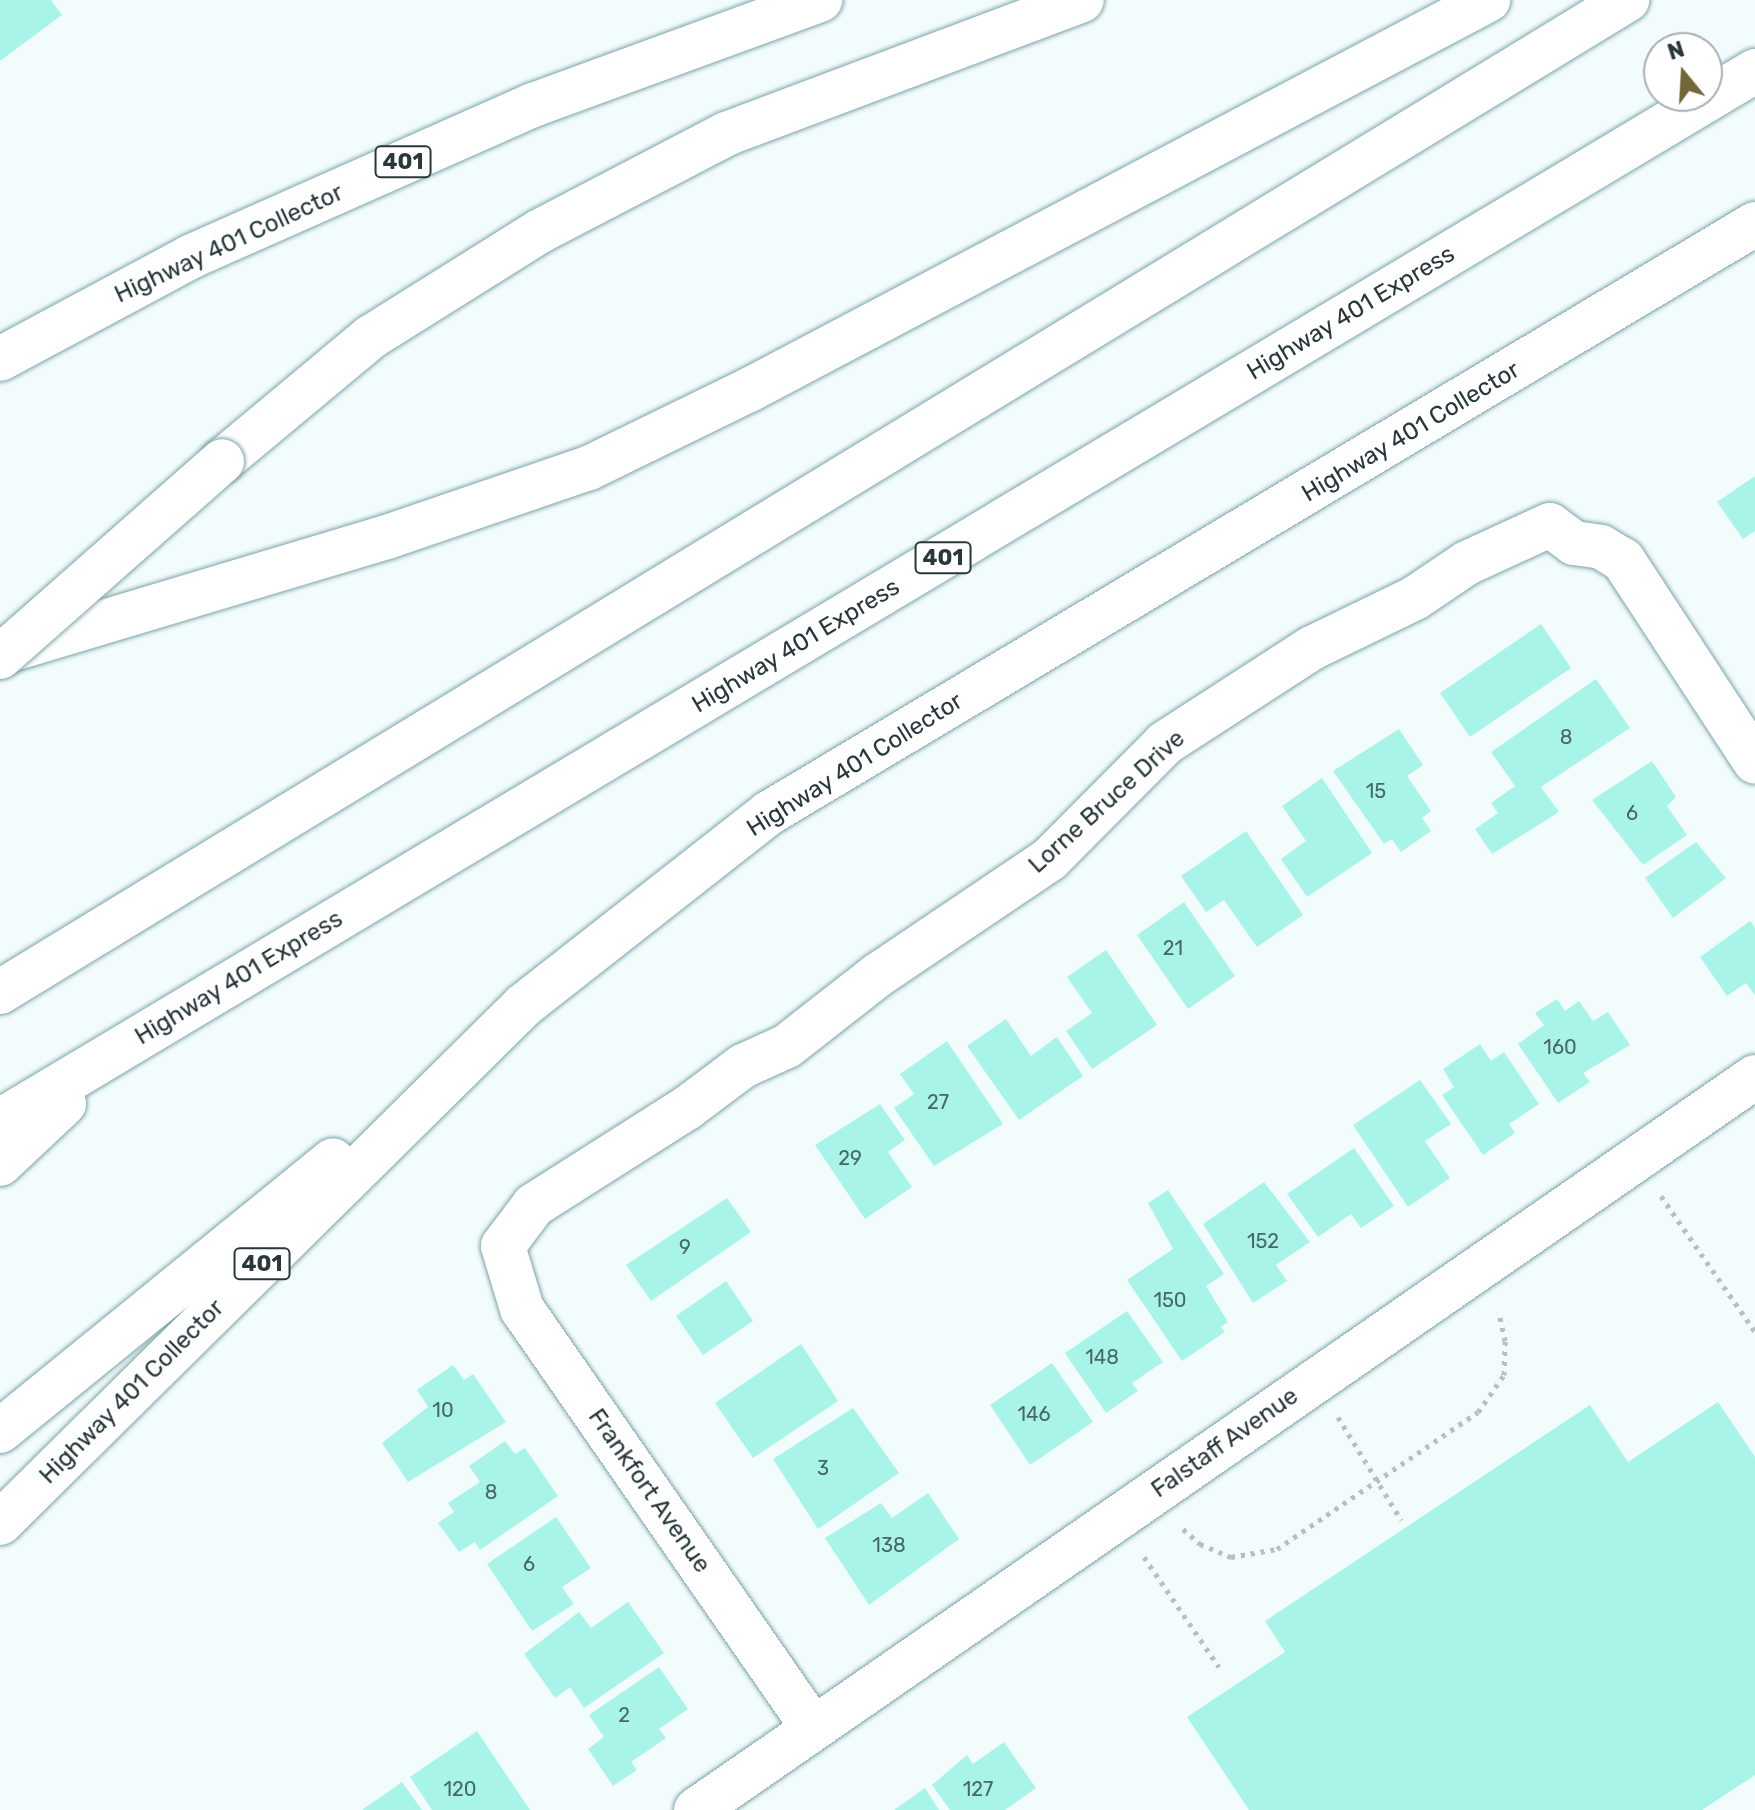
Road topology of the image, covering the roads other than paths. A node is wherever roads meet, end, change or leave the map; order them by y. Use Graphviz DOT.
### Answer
graph roads {
  1 [pos="820,0"];
  2 [pos="1082,0"];
  3 [pos="1488,0"];
  4 [pos="1627,0"];
  5 [pos="1755,71"];
  6 [pos="1755,224"];
  7 [pos="0,359"];
  8 [pos="0,655"];
  9 [pos="1755,762"];
  10 [pos="0,992"];
  11 [pos="524,1005"];
  12 [pos="130,1043"];
  13 [pos="1755,1077"];
  14 [pos="0,1121"];
  15 [pos="0,1164"];
  16 [pos="503,1246"];
  17 [pos="0,1431"];
  18 [pos="0,1523"];
  19 [pos="813,1728"];
  20 [pos="696,1810"];
  1 -- 7 [label="main road, Highway 401 Collector / 401"];
  2 -- 8 [label="main road, bridge"];
  3 -- 8 [label="main road"];
  4 -- 10 [label="main road"];
  5 -- 12 [label="main road, Highway 401 Express / 401"];
  6 -- 11 [label="main road, Highway 401 Collector / 401"];
  9 -- 16 [label="main road, Lorne Bruce Drive"];
  11 -- 17 [label="main road"];
  11 -- 18 [label="main road, Highway 401 Collector / 401"];
  12 -- 14 [label="main road, Highway 401 Express / 401"];
  12 -- 15 [label="main road"];
  13 -- 19 [label="main road, Falstaff Avenue"];
  16 -- 19 [label="main road, Frankfort Avenue"];
  19 -- 20 [label="main road, Falstaff Avenue"];
}
